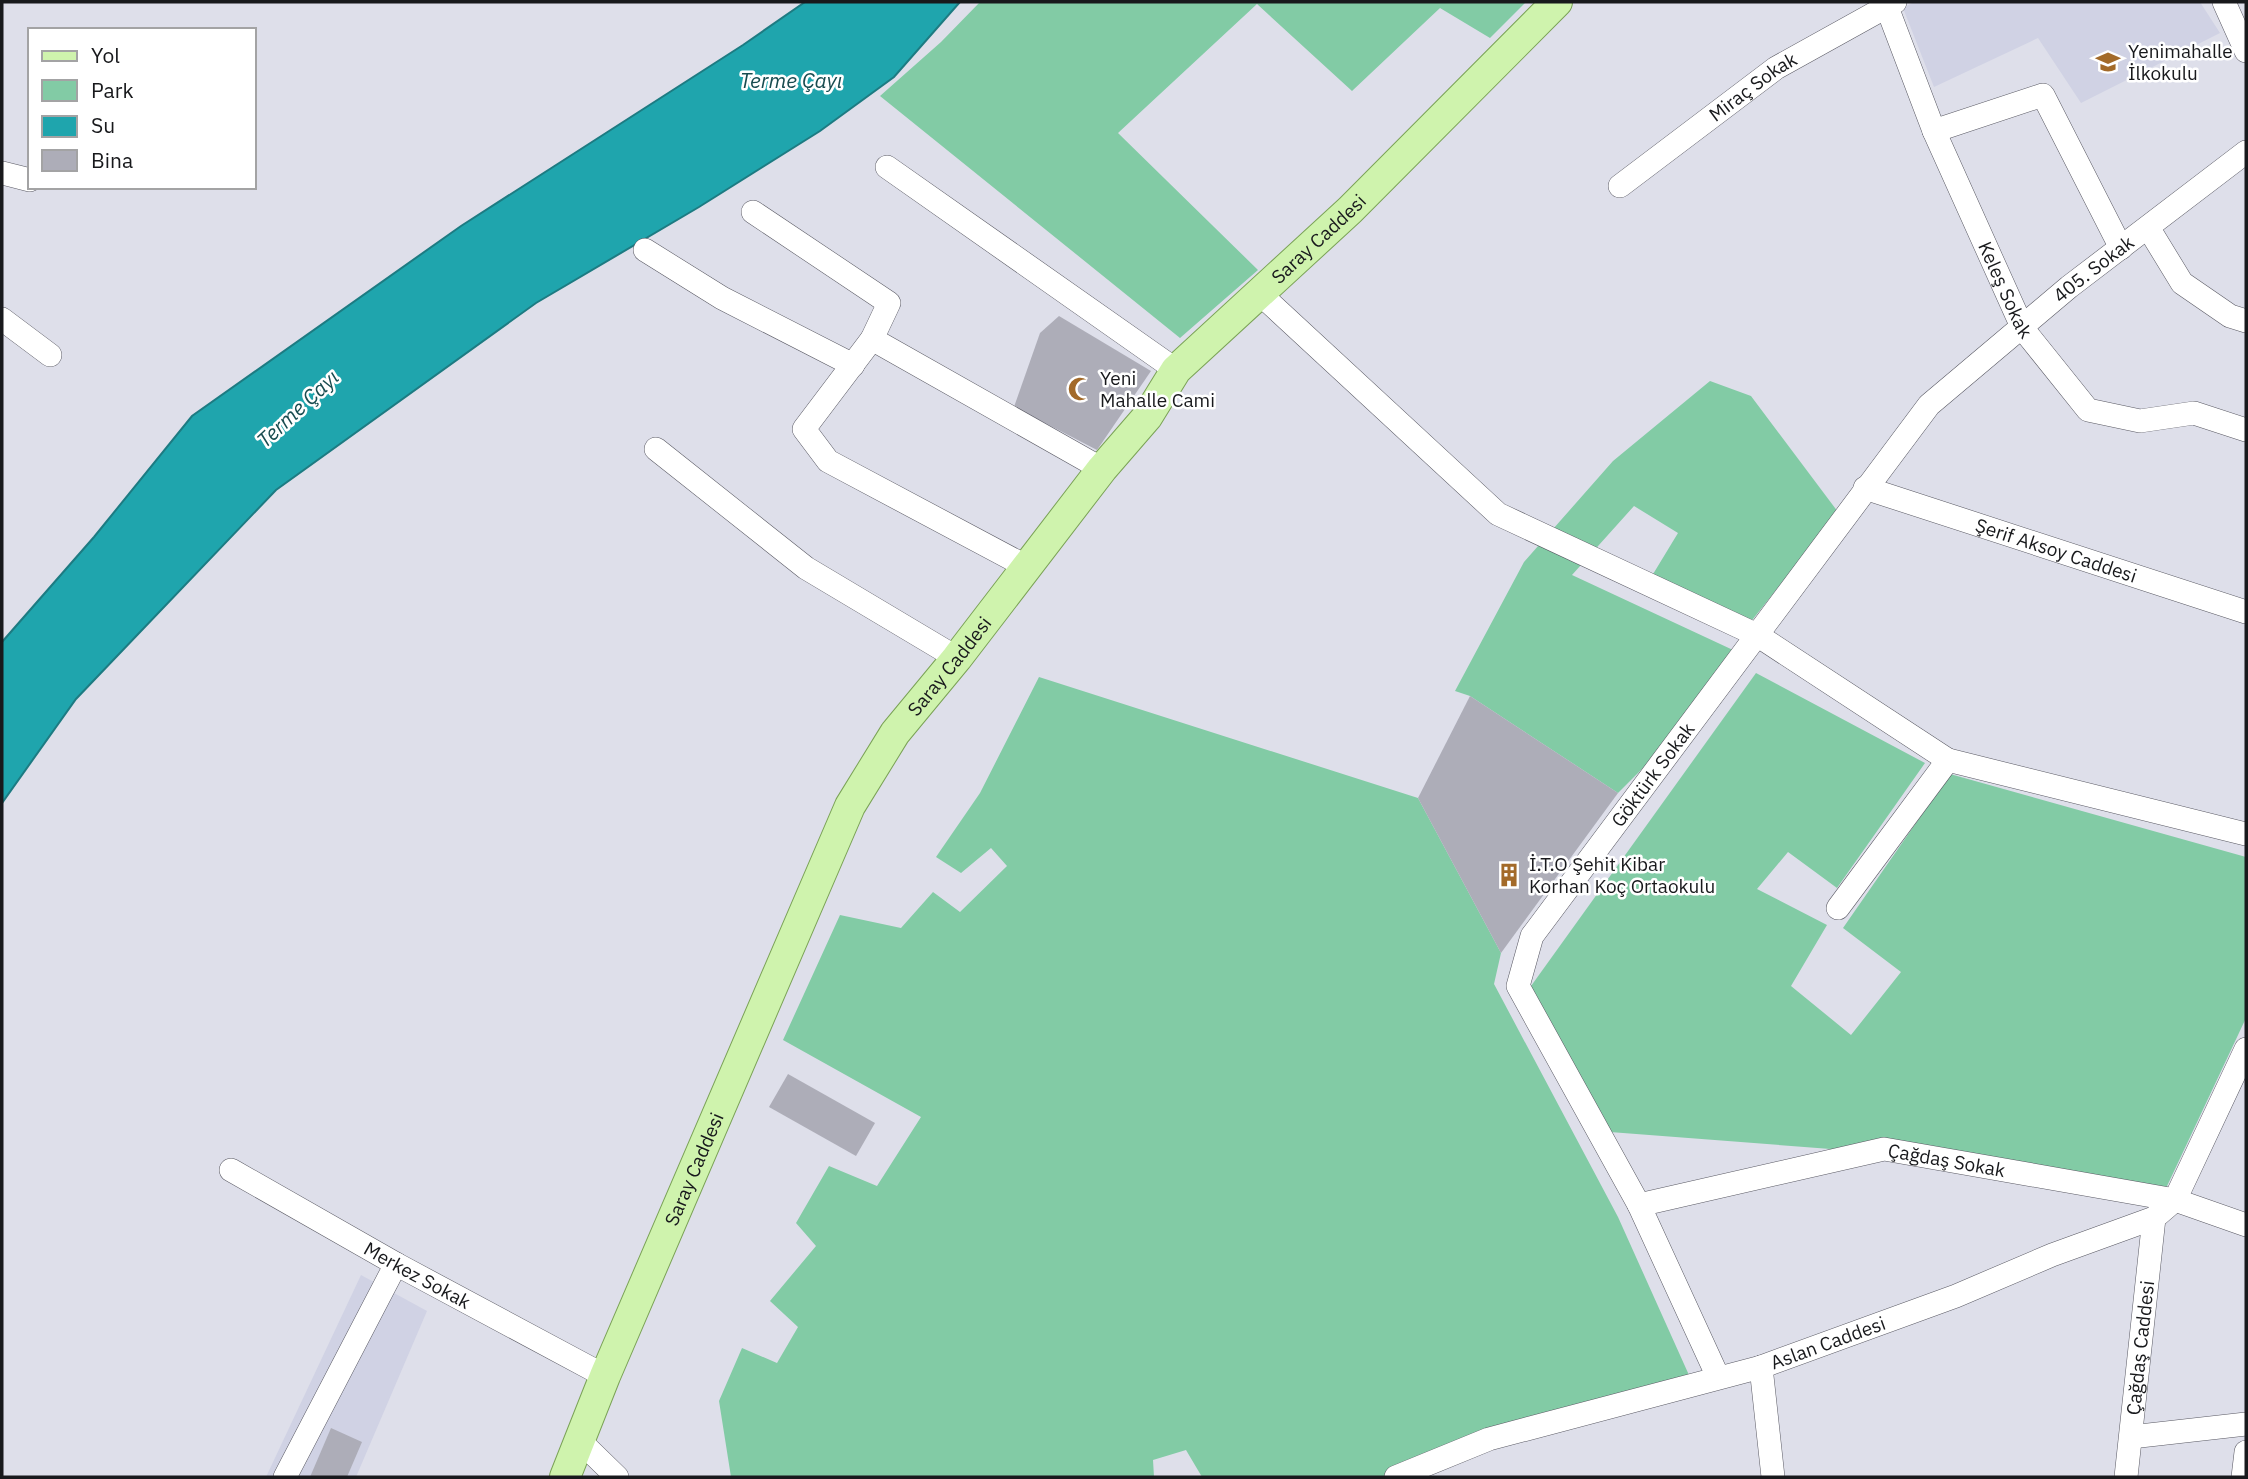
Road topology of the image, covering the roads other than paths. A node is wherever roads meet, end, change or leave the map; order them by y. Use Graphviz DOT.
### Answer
graph roads {
  1 [pos="1557,2"];
  2 [pos="2224,2"];
  3 [pos="1889,3"];
  4 [pos="2246,51"];
  5 [pos="1934,131"];
  6 [pos="2246,152"];
  7 [pos="887,167"];
  8 [pos="2,173"];
  9 [pos="28,180"];
  10 [pos="1620,186"];
  11 [pos="753,212"];
  12 [pos="2149,229"];
  13 [pos="2121,248"];
  14 [pos="645,250"];
  15 [pos="1258,292"];
  16 [pos="2,319"];
  17 [pos="2246,321"];
  18 [pos="2023,329"];
  19 [pos="872,339"];
  20 [pos="50,355"];
  21 [pos="853,365"];
  22 [pos="1176,370"];
  23 [pos="2246,430"];
  24 [pos="656,449"];
  25 [pos="1101,469"];
  26 [pos="1865,488"];
  27 [pos="1027,567"];
  28 [pos="2246,612"];
  29 [pos="1757,635"];
  30 [pos="957,658"];
  31 [pos="1948,760"];
  32 [pos="2246,834"];
  33 [pos="1838,908"];
  34 [pos="2246,1049"];
  35 [pos="230,1170"];
  36 [pos="2175,1200"];
  37 [pos="1639,1205"];
  38 [pos="2154,1218"];
  39 [pos="2246,1225"];
  40 [pos="396,1264"];
  41 [pos="1761,1367"];
  42 [pos="605,1376"];
  43 [pos="1718,1377"];
  44 [pos="2246,1424"];
  45 [pos="2131,1437"];
  46 [pos="580,1441"];
  47 [pos="2246,1452"];
  48 [pos="285,1477"];
  49 [pos="565,1477"];
  50 [pos="617,1477"];
  51 [pos="1396,1477"];
  52 [pos="1773,1477"];
  53 [pos="2126,1477"];
  54 [pos="2243,1477"];
  1 -- 15 [label="main road, Saray Caddesi"];
  2 -- 4 [label="street"];
  3 -- 5 [label="street, Keleş Sokak"];
  3 -- 10 [label="street, Miraç Sokak"];
  5 -- 13 [label="street"];
  5 -- 18 [label="street, Keleş Sokak"];
  6 -- 12 [label="street, 405. Sokak"];
  7 -- 22 [label="street"];
  8 -- 9 [label="street"];
  11 -- 19 [label="street"];
  12 -- 13 [label="street, 405. Sokak"];
  12 -- 17 [label="street"];
  13 -- 18 [label="street, 405. Sokak"];
  14 -- 21 [label="street"];
  15 -- 22 [label="main road, Saray Caddesi"];
  15 -- 29 [label="street"];
  16 -- 20 [label="street"];
  18 -- 23 [label="street, Keleş Sokak"];
  18 -- 26 [label="street, 405. Sokak"];
  19 -- 21 [label="street"];
  19 -- 25 [label="street"];
  21 -- 27 [label="street"];
  22 -- 25 [label="main road, Saray Caddesi"];
  24 -- 30 [label="street"];
  25 -- 27 [label="main road, Saray Caddesi"];
  26 -- 28 [label="street, Şerif Aksoy Caddesi"];
  26 -- 29 [label="street, Göktürk Sokak"];
  27 -- 30 [label="main road, Saray Caddesi"];
  29 -- 31 [label="street"];
  29 -- 37 [label="street, Göktürk Sokak"];
  30 -- 42 [label="main road, Saray Caddesi"];
  31 -- 32 [label="street"];
  31 -- 33 [label="street"];
  34 -- 36 [label="street"];
  35 -- 40 [label="street, Merkez Sokak"];
  36 -- 37 [label="street, Çağdaş Sokak"];
  36 -- 38 [label="street, Aslan Caddesi"];
  36 -- 39 [label="street"];
  37 -- 43 [label="street, Göktürk Sokak"];
  38 -- 41 [label="street, Aslan Caddesi"];
  38 -- 45 [label="street, Çağdaş Caddesi"];
  40 -- 42 [label="street, Merkez Sokak"];
  40 -- 48 [label="street"];
  41 -- 43 [label="street, Aslan Caddesi"];
  41 -- 52 [label="street"];
  42 -- 46 [label="main road, Saray Caddesi"];
  43 -- 51 [label="street, Aslan Caddesi"];
  44 -- 45 [label="street"];
  45 -- 53 [label="street, Çağdaş Caddesi"];
  46 -- 49 [label="main road, Saray Caddesi"];
  46 -- 50 [label="street"];
  47 -- 54 [label="street"];
}
